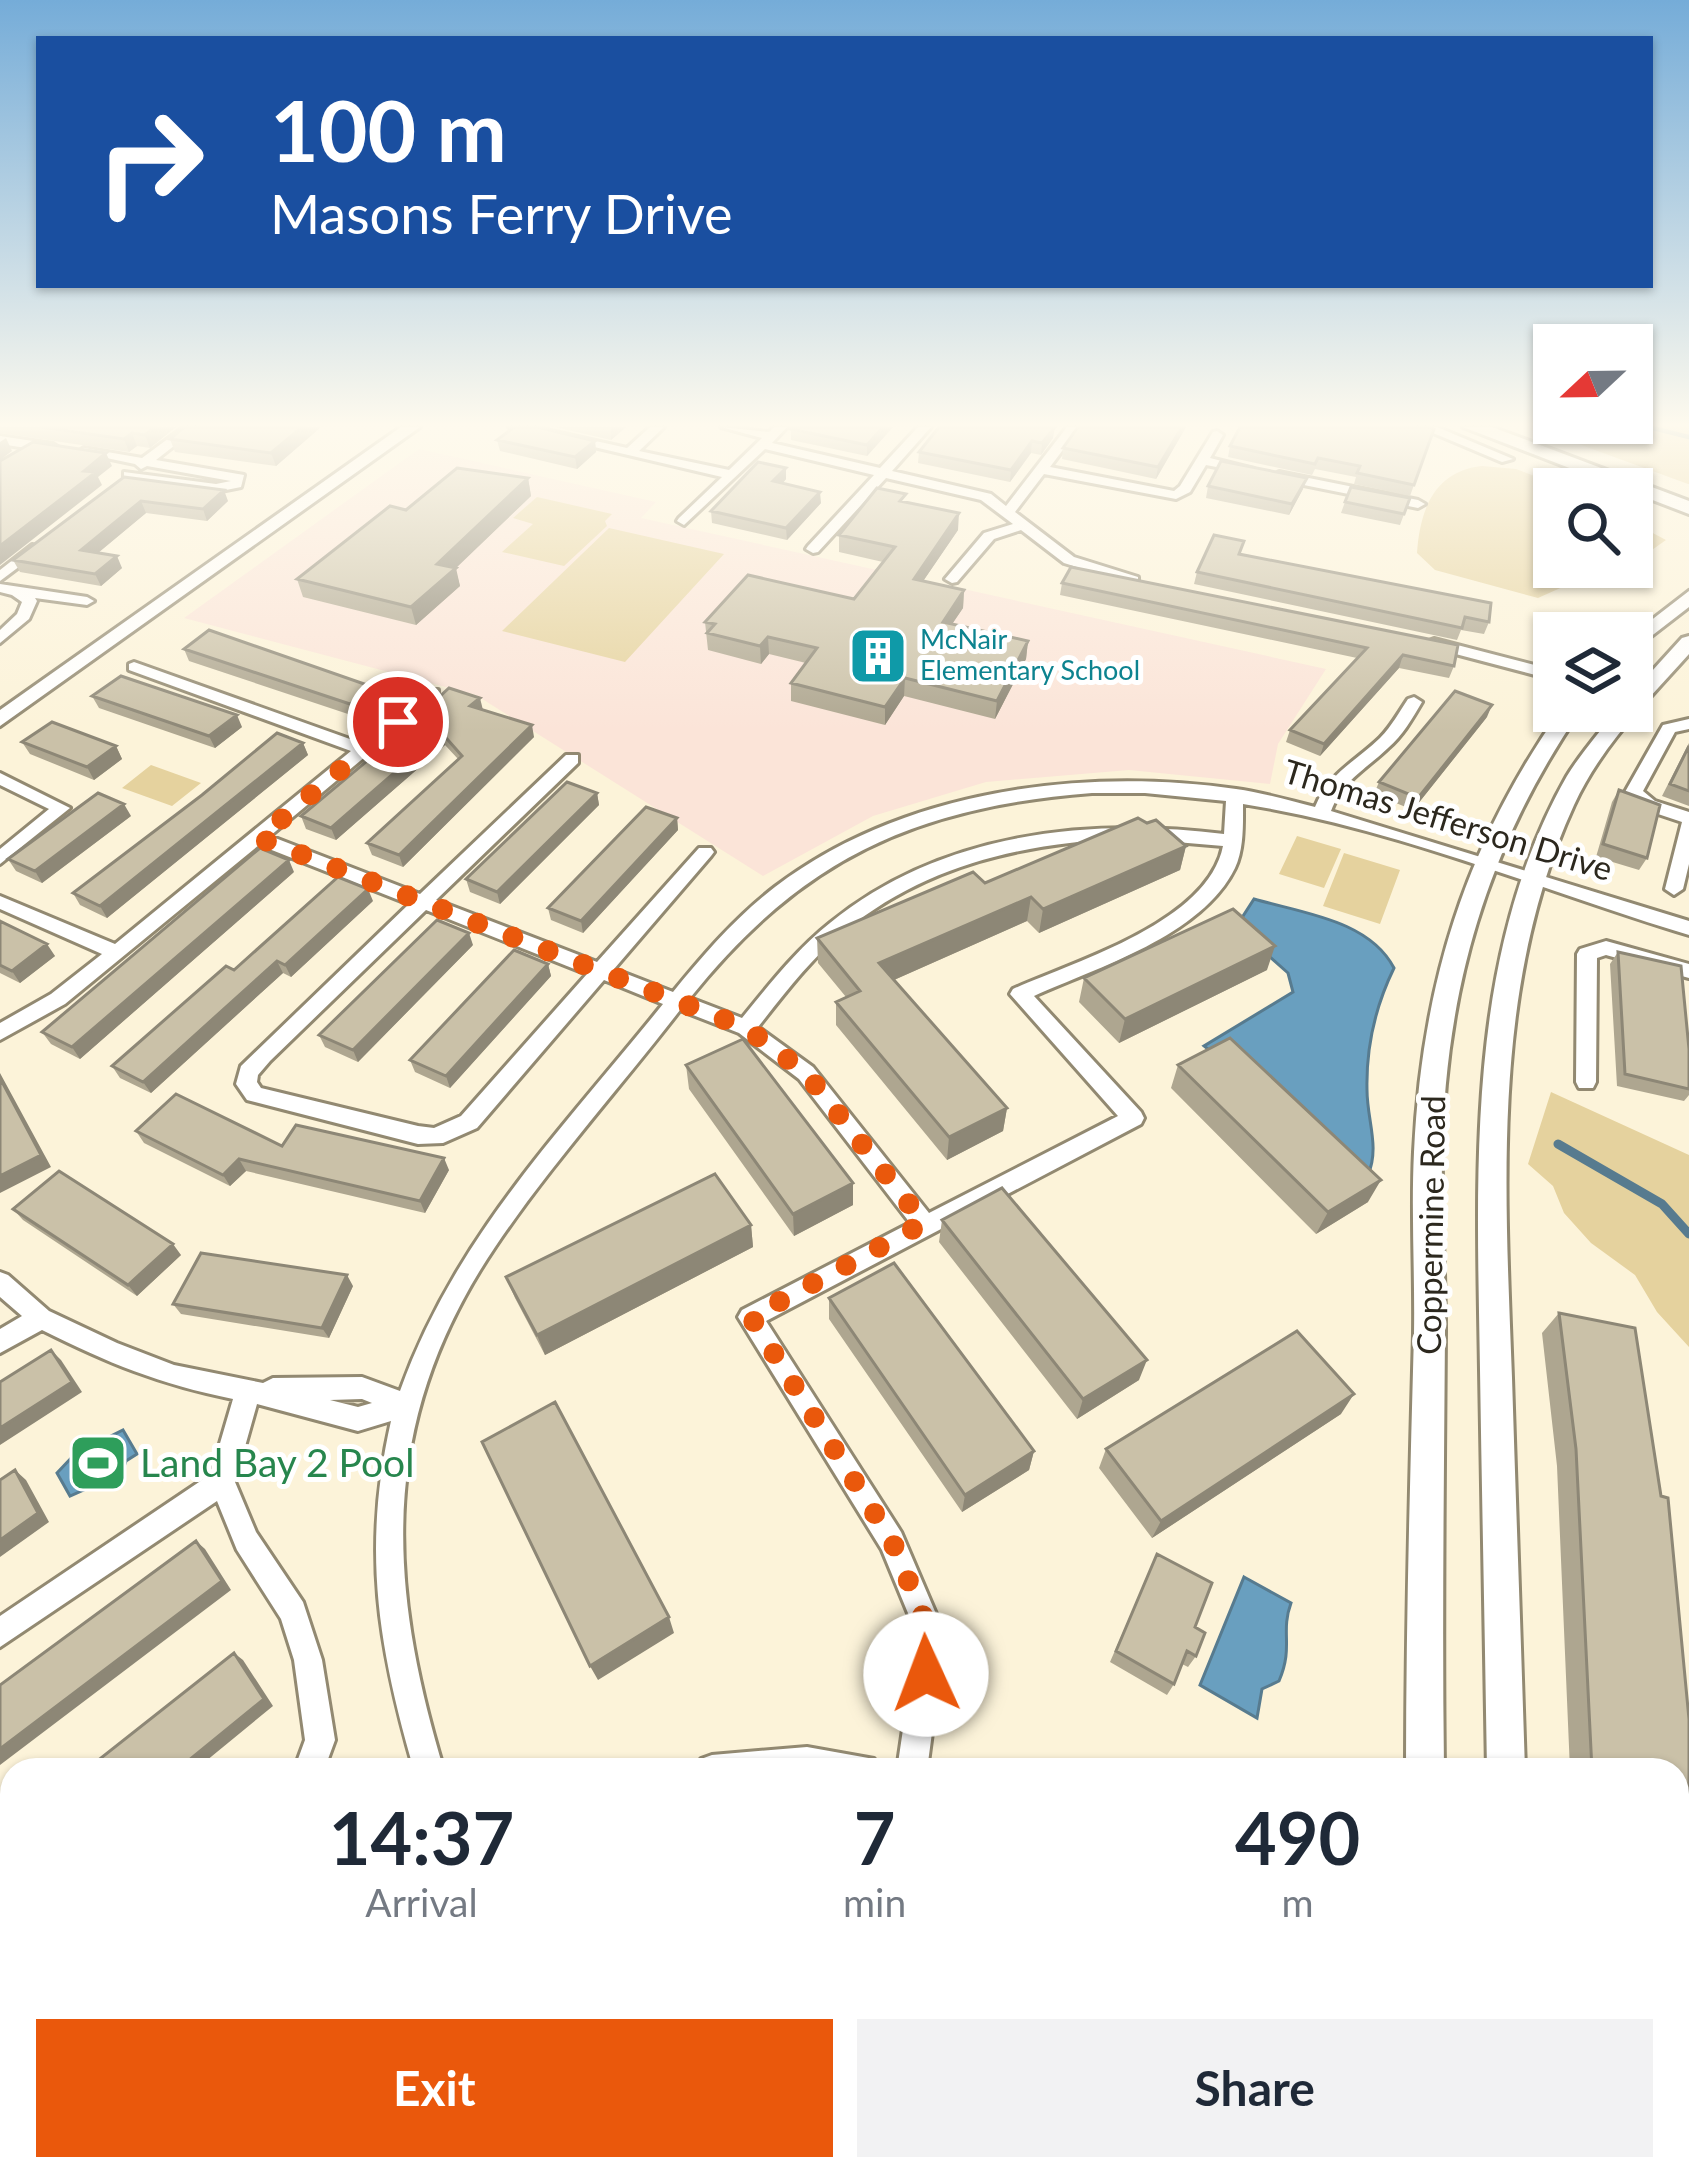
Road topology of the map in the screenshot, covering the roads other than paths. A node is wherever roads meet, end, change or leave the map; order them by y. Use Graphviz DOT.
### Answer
graph roads {
  1 [pos="269,529"];
  2 [pos="832,529"];
  3 [pos="1012,529"];
  4 [pos="1029,529"];
  5 [pos="55,533"];
  6 [pos="813,549"];
  7 [pos="0,577"];
  8 [pos="952,579"];
  9 [pos="1149,583"];
  10 [pos="9,590"];
  11 [pos="1689,597"];
  12 [pos="87,602"];
  13 [pos="1653,628"];
  14 [pos="0,638"];
  15 [pos="1419,640"];
  16 [pos="1689,642"];
  17 [pos="134,667"];
  18 [pos="1533,670"];
  19 [pos="1653,682"];
  20 [pos="432,693"];
  21 [pos="1414,702"];
  22 [pos="0,720"];
  23 [pos="1689,724"];
  24 [pos="1554,732"];
  25 [pos="1612,732"];
  26 [pos="363,750"];
  27 [pos="572,759"];
  28 [pos="0,778"];
  29 [pos="1235,794"];
  30 [pos="1322,812"];
  31 [pos="1689,821"];
  32 [pos="259,838"];
  33 [pos="1230,841"];
  34 [pos="705,852"];
  35 [pos="0,858"];
  36 [pos="1481,861"];
  37 [pos="1536,878"];
  38 [pos="1674,889"];
  39 [pos="0,902"];
  40 [pos="424,902"];
  41 [pos="1689,928"];
  42 [pos="116,953"];
  43 [pos="1689,971"];
  44 [pos="600,973"];
  45 [pos="673,1001"];
  46 [pos="746,1028"];
  47 [pos="0,1032"];
  48 [pos="1586,1082"];
  49 [pos="924,1223"];
  50 [pos="0,1282"];
  51 [pos="41,1318"];
  52 [pos="0,1342"];
  53 [pos="248,1390"];
  54 [pos="407,1405"];
  55 [pos="222,1482"];
  56 [pos="0,1633"];
  57 [pos="313,1758"];
  58 [pos="426,1758"];
  59 [pos="914,1758"];
  60 [pos="1425,1758"];
  61 [pos="1506,1758"];
  1 -- 22 [label="street"];
  2 -- 6 [label="street"];
  3 -- 8 [label="street"];
  4 -- 9 [label="street"];
  5 -- 7 [label="street"];
  10 -- 12 [label="street"];
  10 -- 14 [label="street"];
  11 -- 13 [label="street"];
  15 -- 18 [label="street"];
  16 -- 19 [label="street, Coppermine Road"];
  17 -- 26 [label="street"];
  20 -- 26 [label="street"];
  21 -- 30 [label="street"];
  23 -- 31 [label="street"];
  24 -- 36 [label="street, Coppermine Road"];
  25 -- 37 [label="street, Coppermine Road"];
  26 -- 32 [label="street"];
  27 -- 40 [label="street"];
  28 -- 35 [label="street"];
  29 -- 30 [label="street, Thomas Jefferson Drive"];
  29 -- 33 [label="street"];
  29 -- 45 [label="street, Thomas Jefferson Drive"];
  30 -- 36 [label="street, Thomas Jefferson Drive"];
  31 -- 38 [label="street"];
  32 -- 40 [label="street"];
  32 -- 42 [label="street"];
  33 -- 46 [label="street"];
  33 -- 49 [label="street"];
  34 -- 44 [label="street"];
  36 -- 37 [label="street, Thomas Jefferson Drive"];
  36 -- 60 [label="street, Coppermine Road"];
  37 -- 41 [label="street, Thomas Jefferson Drive"];
  37 -- 61 [label="street, Coppermine Road"];
  39 -- 42 [label="street"];
  40 -- 44 [label="street"];
  40 -- 44 [label="street"];
  42 -- 47 [label="street"];
  43 -- 48 [label="street"];
  44 -- 45 [label="street"];
  45 -- 46 [label="street"];
  45 -- 54 [label="street, Thomas Jefferson Drive"];
  46 -- 49 [label="street"];
  49 -- 59 [label="street"];
  50 -- 51 [label="street"];
  51 -- 52 [label="street"];
  51 -- 53 [label="street"];
  53 -- 54 [label="street"];
  53 -- 55 [label="street"];
  54 -- 58 [label="street, Thomas Jefferson Drive"];
  55 -- 56 [label="street"];
  55 -- 57 [label="street"];
}
